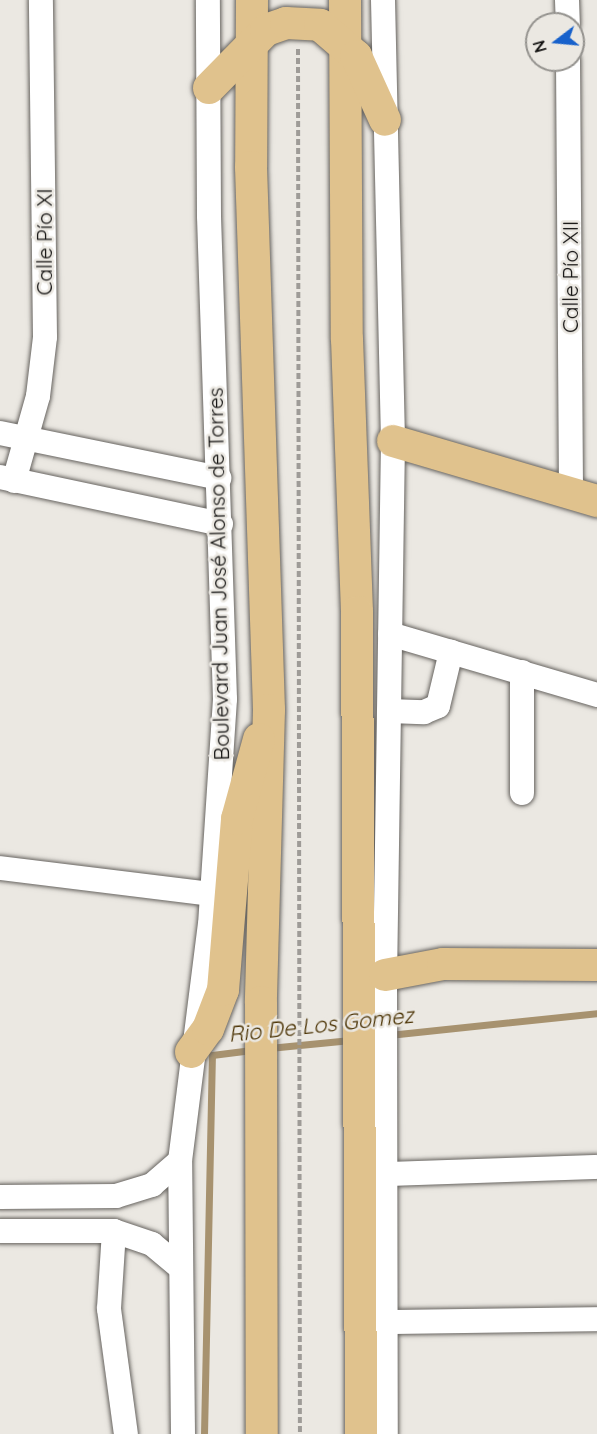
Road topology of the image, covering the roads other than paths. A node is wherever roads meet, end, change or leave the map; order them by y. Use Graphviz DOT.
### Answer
graph roads {
  1 [pos="41,0"];
  2 [pos="208,0"];
  3 [pos="252,0"];
  4 [pos="345,0"];
  5 [pos="383,0"];
  6 [pos="252,42"];
  7 [pos="345,43"];
  8 [pos="568,72"];
  9 [pos="209,88"];
  10 [pos="385,120"];
  11 [pos="0,433"];
  12 [pos="28,440"];
  13 [pos="393,441"];
  14 [pos="219,478"];
  15 [pos="7,479"];
  16 [pos="584,497"];
  17 [pos="221,524"];
  18 [pos="390,634"];
  19 [pos="451,652"];
  20 [pos="522,672"];
  21 [pos="597,695"];
  22 [pos="269,710"];
  23 [pos="389,711"];
  24 [pos="522,793"];
  25 [pos="0,868"];
  26 [pos="212,894"];
  27 [pos="597,965"];
  28 [pos="376,976"];
  29 [pos="191,1052"];
  30 [pos="372,1071"];
  31 [pos="180,1161"];
  32 [pos="597,1167"];
  33 [pos="386,1174"];
  34 [pos="0,1197"];
  35 [pos="0,1231"];
  36 [pos="114,1231"];
  37 [pos="178,1266"];
  38 [pos="597,1319"];
  39 [pos="387,1322"];
  40 [pos="126,1434"];
  41 [pos="183,1434"];
  42 [pos="262,1434"];
  43 [pos="361,1434"];
  44 [pos="386,1434"];
  1 -- 12 [label="street, Calle Pío XI"];
  2 -- 9 [label="street, Boulevard Juan José Alonso de Torres"];
  3 -- 6 [label="main road"];
  4 -- 7 [label="main road"];
  5 -- 10 [label="street"];
  6 -- 7 [label="main road"];
  6 -- 9 [label="main road"];
  6 -- 22 [label="main road"];
  7 -- 10 [label="main road"];
  7 -- 28 [label="main road"];
  8 -- 16 [label="street, Calle Pío XII"];
  9 -- 14 [label="street, Boulevard Juan José Alonso de Torres"];
  10 -- 13 [label="street"];
  11 -- 12 [label="street"];
  12 -- 14 [label="street"];
  12 -- 15 [label="street, Calle Pío XI"];
  13 -- 16 [label="main road"];
  13 -- 18 [label="street"];
  14 -- 17 [label="street, Boulevard Juan José Alonso de Torres"];
  15 -- 17 [label="street"];
  17 -- 26 [label="street, Boulevard Juan José Alonso de Torres"];
  18 -- 19 [label="street"];
  18 -- 23 [label="street"];
  19 -- 20 [label="street"];
  19 -- 23 [label="street"];
  20 -- 21 [label="street"];
  20 -- 24 [label="street"];
  22 -- 29 [label="main road"];
  22 -- 42 [label="main road"];
  23 -- 28 [label="street"];
  25 -- 26 [label="street"];
  26 -- 29 [label="street, Boulevard Juan José Alonso de Torres"];
  27 -- 28 [label="main road"];
  28 -- 30 [label="main road"];
  29 -- 31 [label="street, Boulevard Juan José Alonso de Torres"];
  30 -- 33 [label="street"];
  30 -- 43 [label="main road"];
  31 -- 34 [label="street"];
  31 -- 37 [label="street, Boulevard Juan José Alonso de Torres"];
  32 -- 33 [label="street"];
  33 -- 39 [label="street"];
  35 -- 36 [label="street"];
  36 -- 37 [label="street"];
  36 -- 40 [label="street"];
  37 -- 41 [label="street, Boulevard Juan José Alonso de Torres"];
  38 -- 39 [label="street"];
  39 -- 44 [label="street"];
}
